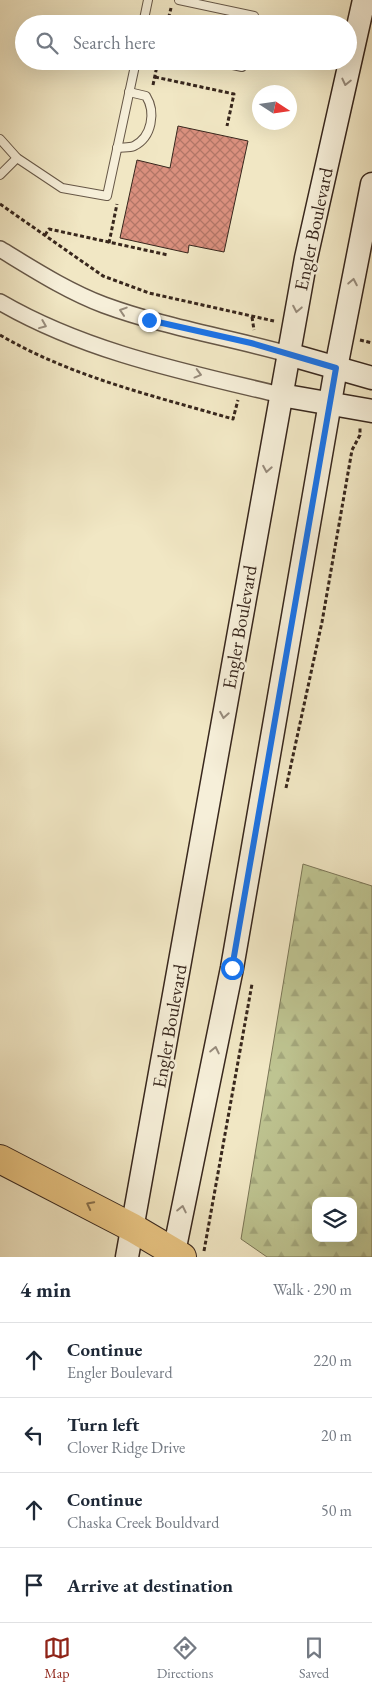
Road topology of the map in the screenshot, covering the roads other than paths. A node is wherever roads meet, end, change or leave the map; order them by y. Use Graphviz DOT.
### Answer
graph roads {
  1 [pos="148,0"];
  2 [pos="179,0"];
  3 [pos="364,0"];
  4 [pos="145,15"];
  5 [pos="249,15"];
  6 [pos="357,31"];
  7 [pos="134,70"];
  8 [pos="348,70"];
  9 [pos="129,92"];
  10 [pos="0,138"];
  11 [pos="117,148"];
  12 [pos="17,158"];
  13 [pos="0,175"];
  14 [pos="372,184"];
  15 [pos="0,249"];
  16 [pos="0,302"];
  17 [pos="288,354"];
  18 [pos="336,368"];
  19 [pos="372,378"];
  20 [pos="281,395"];
  21 [pos="330,403"];
  22 [pos="366,420"];
  23 [pos="0,1159"];
  24 [pos="133,1228"];
  25 [pos="176,1255"];
  26 [pos="126,1257"];
  1 -- 4 [label="lane"];
  2 -- 5 [label="lane"];
  3 -- 6 [label="main road, Engler Boulevard, one-way"];
  7 -- 9 [label="lane"];
  8 -- 17 [label="main road, Engler Boulevard, one-way"];
  9 -- 11 [label="lane"];
  9 -- 11 [label="lane"];
  10 -- 12 [label="lane"];
  11 -- 12 [label="lane"];
  12 -- 13 [label="lane"];
  18 -- 14 [label="main road, one-way"];
  17 -- 15 [label="street, one-way"];
  16 -- 20 [label="street, one-way"];
  17 -- 18 [label="main road"];
  17 -- 20 [label="main road, Engler Boulevard"];
  18 -- 19 [label="main road"];
  18 -- 21 [label="main road"];
  20 -- 21 [label="main road"];
  20 -- 24 [label="main road, Engler Boulevard, one-way"];
  21 -- 22 [label="main road"];
  25 -- 21 [label="main road, one-way"];
  24 -- 23 [label="highway, one-way"];
  24 -- 25 [label="highway"];
  24 -- 26 [label="main road, Engler Boulevard"];
}
